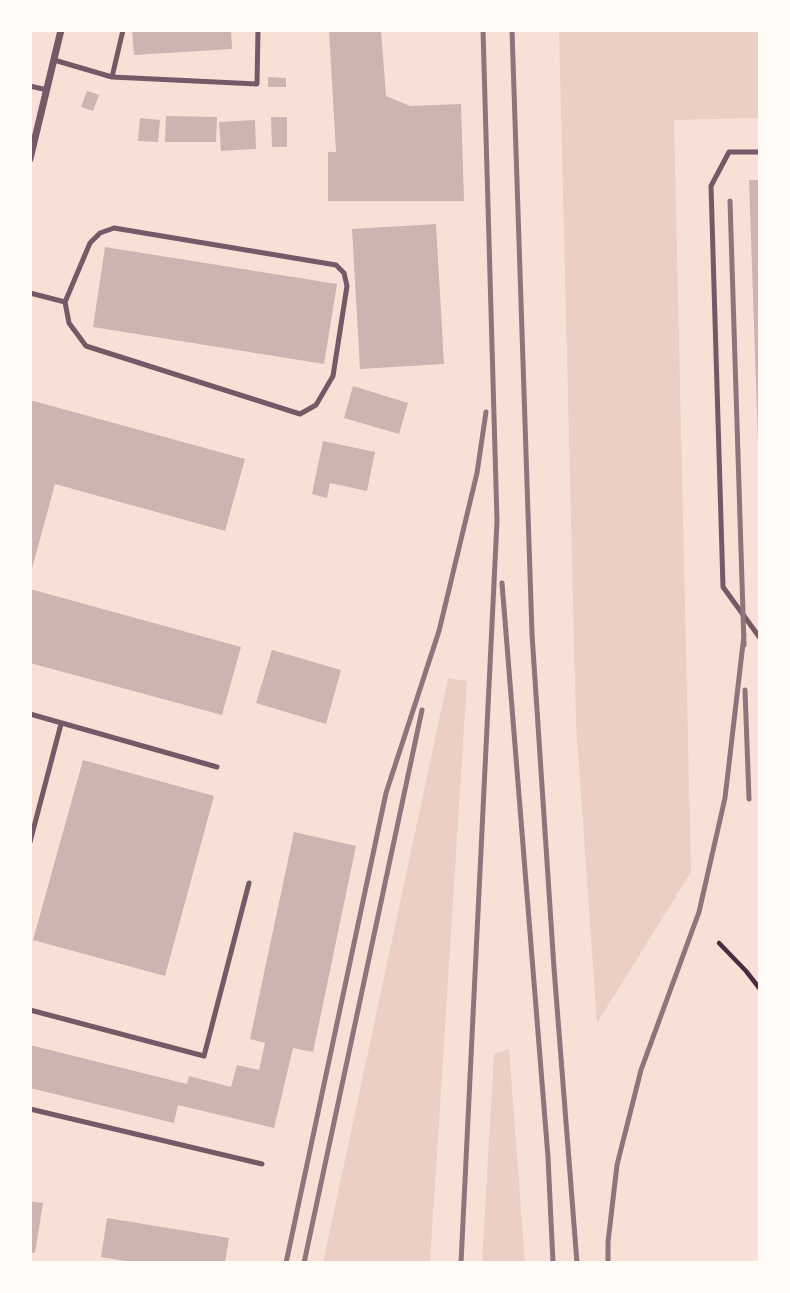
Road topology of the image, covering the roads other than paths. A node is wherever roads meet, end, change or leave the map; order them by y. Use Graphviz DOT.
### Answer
graph roads {
  1 [pos="61,30"];
  2 [pos="124,30"];
  3 [pos="258,30"];
  4 [pos="54,60"];
  5 [pos="112,77"];
  6 [pos="30,86"];
  7 [pos="47,90"];
  8 [pos="760,152"];
  9 [pos="30,159"];
  10 [pos="30,293"];
  11 [pos="65,302"];
  12 [pos="760,638"];
  13 [pos="30,714"];
  14 [pos="61,724"];
  15 [pos="217,767"];
  16 [pos="30,842"];
  17 [pos="249,883"];
  18 [pos="30,1010"];
  19 [pos="30,1109"];
  20 [pos="262,1164"];
  1 -- 4 [label="street"];
  2 -- 5 [label="lane"];
  3 -- 5 [label="lane"];
  4 -- 5 [label="lane"];
  4 -- 7 [label="street"];
  6 -- 7 [label="lane"];
  7 -- 9 [label="street"];
  8 -- 12 [label="lane"];
  10 -- 11 [label="lane"];
  11 -- 11 [label="lane"];
  13 -- 14 [label="lane"];
  14 -- 15 [label="lane"];
  14 -- 16 [label="lane"];
  17 -- 18 [label="lane"];
  19 -- 20 [label="lane"];
}
